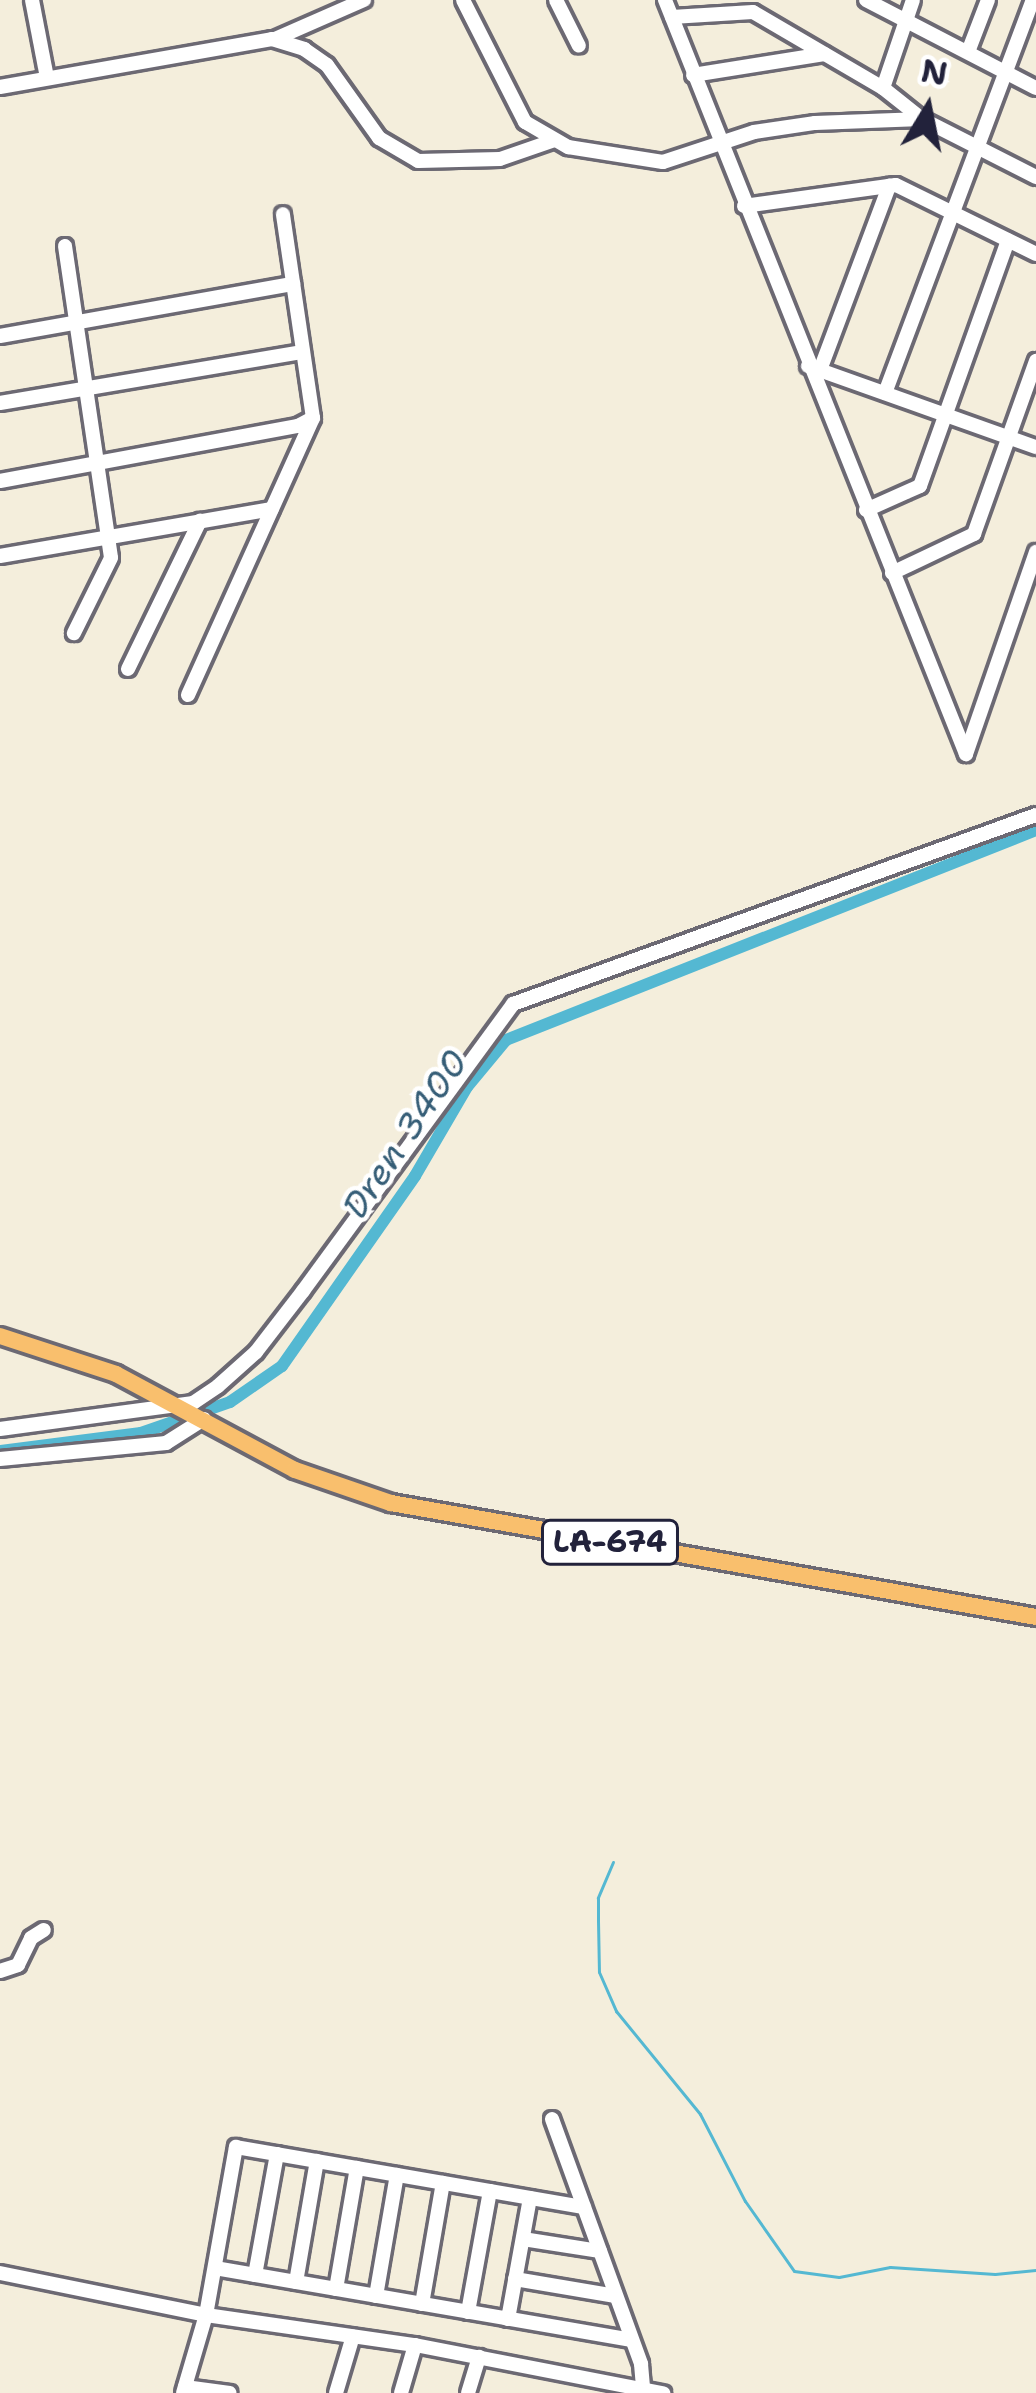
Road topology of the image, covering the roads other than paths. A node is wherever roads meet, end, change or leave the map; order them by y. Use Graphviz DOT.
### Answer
graph roads {
  1 [pos="32,0"];
  2 [pos="364,0"];
  3 [pos="463,0"];
  4 [pos="556,0"];
  5 [pos="665,0"];
  6 [pos="770,0"];
  7 [pos="866,0"];
  8 [pos="913,0"];
  9 [pos="988,0"];
  10 [pos="1033,0"];
  11 [pos="753,12"];
  12 [pos="671,17"];
  13 [pos="907,21"];
  14 [pos="272,39"];
  15 [pos="579,46"];
  16 [pos="968,52"];
  17 [pos="825,54"];
  18 [pos="1006,72"];
  19 [pos="693,75"];
  20 [pos="47,78"];
  21 [pos="0,87"];
  22 [pos="884,88"];
  23 [pos="1036,88"];
  24 [pos="922,119"];
  25 [pos="552,141"];
  26 [pos="718,142"];
  27 [pos="979,147"];
  28 [pos="1036,177"];
  29 [pos="889,186"];
  30 [pos="744,206"];
  31 [pos="283,214"];
  32 [pos="953,214"];
  33 [pos="1008,240"];
  34 [pos="65,246"];
  35 [pos="1036,254"];
  36 [pos="293,284"];
  37 [pos="76,322"];
  38 [pos="0,336"];
  39 [pos="303,352"];
  40 [pos="1036,361"];
  41 [pos="814,368"];
  42 [pos="86,388"];
  43 [pos="885,393"];
  44 [pos="0,403"];
  45 [pos="946,415"];
  46 [pos="313,418"];
  47 [pos="1009,437"];
  48 [pos="1036,447"];
  49 [pos="97,463"];
  50 [pos="0,481"];
  51 [pos="272,508"];
  52 [pos="866,510"];
  53 [pos="200,521"];
  54 [pos="107,537"];
  55 [pos="1036,552"];
  56 [pos="0,556"];
  57 [pos="892,573"];
  58 [pos="74,633"];
  59 [pos="128,670"];
  60 [pos="188,695"];
  61 [pos="1036,815"];
  62 [pos="0,1336"];
  63 [pos="178,1405"];
  64 [pos="202,1418"];
  65 [pos="0,1429"];
  66 [pos="0,1460"];
  67 [pos="1036,1617"];
  68 [pos="44,1930"];
  69 [pos="0,1971"];
  70 [pos="552,2119"];
  71 [pos="277,2154"];
  72 [pos="317,2161"];
  73 [pos="357,2168"];
  74 [pos="397,2175"];
  75 [pos="443,2183"];
  76 [pos="490,2191"];
  77 [pos="530,2198"];
  78 [pos="584,2207"];
  79 [pos="523,2239"];
  80 [pos="600,2252"];
  81 [pos="214,2268"];
  82 [pos="0,2273"];
  83 [pos="255,2275"];
  84 [pos="515,2279"];
  85 [pos="296,2282"];
  86 [pos="336,2289"];
  87 [pos="376,2296"];
  88 [pos="616,2296"];
  89 [pos="422,2304"];
  90 [pos="468,2312"];
  91 [pos="206,2314"];
  92 [pos="508,2319"];
  93 [pos="352,2336"];
  94 [pos="632,2340"];
  95 [pos="415,2345"];
  96 [pos="479,2357"];
  97 [pos="184,2390"];
  98 [pos="654,2391"];
  99 [pos="230,2393"];
  100 [pos="336,2393"];
  101 [pos="401,2393"];
  102 [pos="468,2393"];
  1 -- 20 [label="street"];
  2 -- 14 [label="street"];
  3 -- 25 [label="street"];
  4 -- 15 [label="street"];
  5 -- 12 [label="street"];
  6 -- 11 [label="street"];
  7 -- 13 [label="street"];
  8 -- 13 [label="street"];
  9 -- 16 [label="street"];
  10 -- 18 [label="street"];
  11 -- 12 [label="street"];
  11 -- 17 [label="street"];
  12 -- 19 [label="street"];
  13 -- 16 [label="street"];
  13 -- 22 [label="street"];
  14 -- 20 [label="street"];
  14 -- 25 [label="street"];
  16 -- 18 [label="street"];
  17 -- 19 [label="street"];
  17 -- 22 [label="street"];
  18 -- 23 [label="street"];
  18 -- 27 [label="street"];
  19 -- 26 [label="street"];
  20 -- 21 [label="street"];
  22 -- 24 [label="street"];
  24 -- 26 [label="street"];
  24 -- 27 [label="street"];
  25 -- 26 [label="street"];
  26 -- 30 [label="street"];
  27 -- 28 [label="street"];
  27 -- 32 [label="street"];
  29 -- 30 [label="street"];
  29 -- 32 [label="street"];
  29 -- 41 [label="street"];
  30 -- 41 [label="street"];
  31 -- 36 [label="street"];
  32 -- 33 [label="street"];
  32 -- 43 [label="street"];
  33 -- 35 [label="street"];
  33 -- 45 [label="street"];
  34 -- 37 [label="street"];
  36 -- 37 [label="street"];
  36 -- 39 [label="street"];
  37 -- 38 [label="street"];
  37 -- 42 [label="street"];
  39 -- 42 [label="street"];
  39 -- 46 [label="street"];
  40 -- 47 [label="street"];
  41 -- 43 [label="street"];
  41 -- 52 [label="street"];
  42 -- 44 [label="street"];
  42 -- 49 [label="street"];
  43 -- 45 [label="street"];
  45 -- 47 [label="street"];
  45 -- 52 [label="street"];
  46 -- 49 [label="street"];
  46 -- 51 [label="street"];
  47 -- 48 [label="street"];
  47 -- 57 [label="street"];
  49 -- 50 [label="street"];
  49 -- 54 [label="street"];
  51 -- 53 [label="street"];
  51 -- 60 [label="street"];
  52 -- 57 [label="street"];
  53 -- 54 [label="street"];
  53 -- 59 [label="street"];
  54 -- 56 [label="street"];
  54 -- 58 [label="street"];
  55 -- 57 [label="street"];
  61 -- 63 [label="street"];
  62 -- 63 [label="main road, LA-674"];
  63 -- 64 [label="main road, LA-674"];
  63 -- 65 [label="street"];
  64 -- 66 [label="street"];
  64 -- 67 [label="main road, LA-674"];
  68 -- 69 [label="street"];
  70 -- 78 [label="street"];
  71 -- 72 [label="street"];
  71 -- 81 [label="street"];
  71 -- 83 [label="street"];
  72 -- 73 [label="street"];
  72 -- 85 [label="street"];
  73 -- 74 [label="street"];
  73 -- 86 [label="street"];
  74 -- 75 [label="street"];
  74 -- 87 [label="street"];
  75 -- 76 [label="street"];
  75 -- 89 [label="street"];
  76 -- 77 [label="street"];
  76 -- 90 [label="street"];
  77 -- 78 [label="street"];
  77 -- 79 [label="street"];
  78 -- 80 [label="street"];
  79 -- 80 [label="street"];
  79 -- 84 [label="street"];
  80 -- 88 [label="street"];
  81 -- 83 [label="street"];
  81 -- 91 [label="street"];
  82 -- 91 [label="street"];
  83 -- 85 [label="street"];
  84 -- 88 [label="street"];
  84 -- 92 [label="street"];
  85 -- 86 [label="street"];
  86 -- 87 [label="street"];
  87 -- 89 [label="street"];
  88 -- 94 [label="street"];
  89 -- 90 [label="street"];
  90 -- 92 [label="street"];
  91 -- 93 [label="street"];
  91 -- 97 [label="street"];
  92 -- 94 [label="street"];
  93 -- 95 [label="street"];
  93 -- 100 [label="street"];
  94 -- 98 [label="street"];
  95 -- 96 [label="street"];
  95 -- 101 [label="street"];
  96 -- 98 [label="street"];
  96 -- 102 [label="street"];
  97 -- 99 [label="street"];
}
